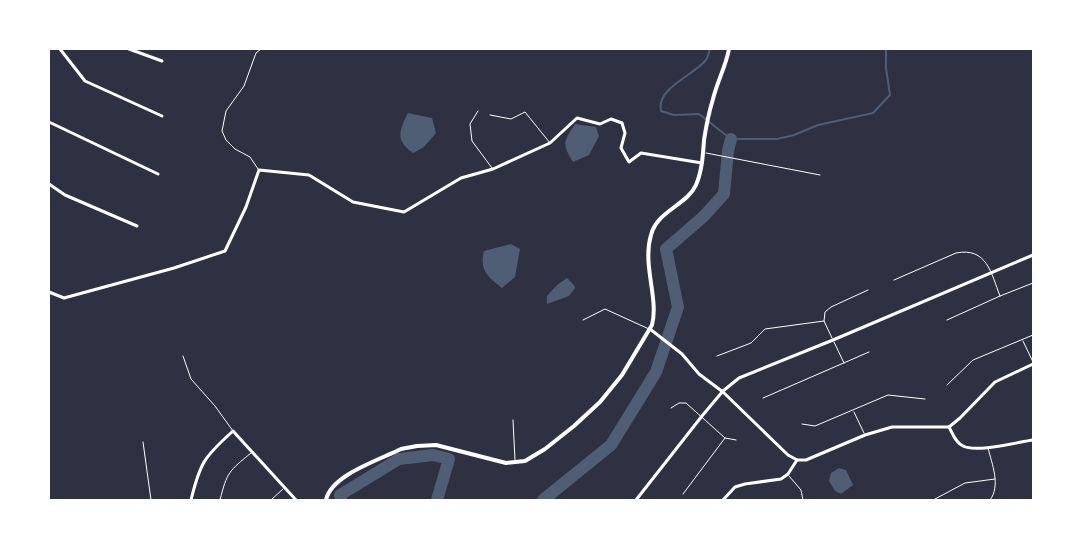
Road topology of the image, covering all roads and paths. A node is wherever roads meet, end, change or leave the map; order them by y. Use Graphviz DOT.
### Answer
graph roads {
  1 [pos="60,49"];
  2 [pos="129,49"];
  3 [pos="261,49"];
  4 [pos="729,49"];
  5 [pos="162,60"];
  6 [pos="478,111"];
  7 [pos="490,115"];
  8 [pos="162,116"];
  9 [pos="49,122"];
  10 [pos="550,143"];
  11 [pos="703,152"];
  12 [pos="702,163"];
  13 [pos="493,169"];
  14 [pos="258,170"];
  15 [pos="158,174"];
  16 [pos="820,175"];
  17 [pos="49,184"];
  18 [pos="137,226"];
  19 [pos="1033,254"];
  20 [pos="991,272"];
  21 [pos="894,280"];
  22 [pos="1033,283"];
  23 [pos="868,290"];
  24 [pos="49,292"];
  25 [pos="1000,296"];
  26 [pos="583,320"];
  27 [pos="947,320"];
  28 [pos="824,321"];
  29 [pos="650,329"];
  30 [pos="1033,335"];
  31 [pos="833,340"];
  32 [pos="1022,340"];
  33 [pos="869,352"];
  34 [pos="183,356"];
  35 [pos="716,356"];
  36 [pos="844,363"];
  37 [pos="1033,364"];
  38 [pos="947,385"];
  39 [pos="723,391"];
  40 [pos="763,398"];
  41 [pos="925,399"];
  42 [pos="672,408"];
  43 [pos="854,411"];
  44 [pos="702,416"];
  45 [pos="514,420"];
  46 [pos="802,424"];
  47 [pos="950,427"];
  48 [pos="233,431"];
  49 [pos="865,436"];
  50 [pos="725,438"];
  51 [pos="736,440"];
  52 [pos="1033,440"];
  53 [pos="143,442"];
  54 [pos="988,447"];
  55 [pos="252,452"];
  56 [pos="797,460"];
  57 [pos="515,463"];
  58 [pos="788,474"];
  59 [pos="995,479"];
  60 [pos="285,488"];
  61 [pos="683,494"];
  62 [pos="935,499"];
  63 [pos="152,500"];
  64 [pos="191,500"];
  65 [pos="220,500"];
  66 [pos="271,500"];
  67 [pos="296,500"];
  68 [pos="326,500"];
  69 [pos="636,500"];
  70 [pos="723,500"];
  71 [pos="803,500"];
  72 [pos="990,500"];
  1 -- 8 [label="street"];
  2 -- 5 [label="street"];
  3 -- 14 [label="lane"];
  4 -- 11 [label="street"];
  6 -- 13 [label="lane"];
  7 -- 10 [label="lane"];
  9 -- 15 [label="street"];
  10 -- 12 [label="street"];
  10 -- 13 [label="street"];
  11 -- 12 [label="street"];
  11 -- 16 [label="lane"];
  12 -- 29 [label="street"];
  13 -- 14 [label="street"];
  14 -- 24 [label="street"];
  17 -- 18 [label="street"];
  19 -- 20 [label="street"];
  20 -- 21 [label="lane"];
  20 -- 25 [label="lane"];
  20 -- 31 [label="street"];
  22 -- 25 [label="lane"];
  23 -- 28 [label="lane"];
  25 -- 27 [label="lane"];
  26 -- 29 [label="lane"];
  28 -- 31 [label="lane"];
  28 -- 35 [label="lane"];
  29 -- 39 [label="street"];
  29 -- 57 [label="street"];
  30 -- 32 [label="lane"];
  31 -- 36 [label="lane"];
  31 -- 39 [label="street"];
  32 -- 37 [label="lane"];
  32 -- 38 [label="lane"];
  33 -- 36 [label="lane"];
  34 -- 48 [label="lane"];
  36 -- 40 [label="lane"];
  37 -- 47 [label="street"];
  39 -- 44 [label="street"];
  39 -- 56 [label="street"];
  41 -- 43 [label="lane"];
  42 -- 44 [label="lane"];
  43 -- 46 [label="lane"];
  43 -- 49 [label="lane"];
  44 -- 50 [label="lane"];
  44 -- 69 [label="street"];
  45 -- 57 [label="lane"];
  47 -- 49 [label="street"];
  47 -- 54 [label="street"];
  48 -- 55 [label="street"];
  48 -- 64 [label="street"];
  49 -- 56 [label="street"];
  50 -- 51 [label="lane"];
  50 -- 61 [label="lane"];
  52 -- 54 [label="street"];
  53 -- 63 [label="lane"];
  54 -- 59 [label="lane"];
  55 -- 60 [label="street"];
  55 -- 65 [label="lane"];
  56 -- 58 [label="street"];
  57 -- 68 [label="street"];
  58 -- 70 [label="street"];
  58 -- 71 [label="lane"];
  59 -- 62 [label="lane"];
  59 -- 72 [label="lane"];
  60 -- 66 [label="lane"];
  60 -- 67 [label="street"];
}
